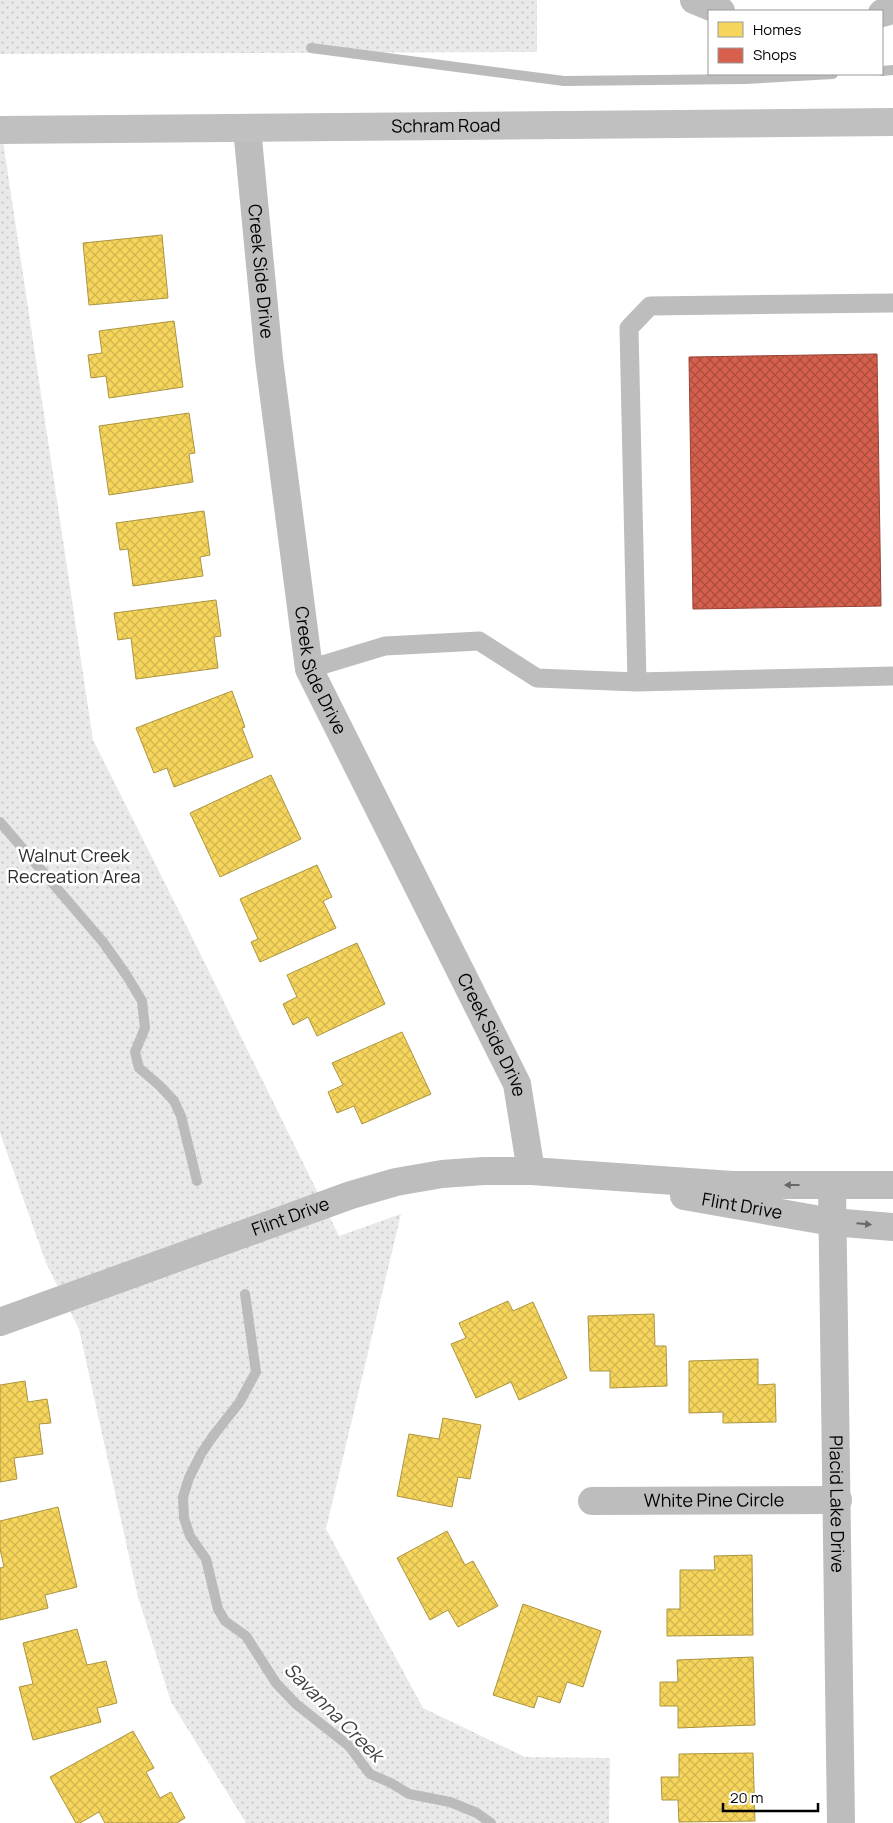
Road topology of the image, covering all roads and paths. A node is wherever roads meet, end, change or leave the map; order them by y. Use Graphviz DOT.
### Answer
graph roads {
  1 [pos="694,0"];
  2 [pos="719,10"];
  3 [pos="893,122"];
  4 [pos="247,128"];
  5 [pos="0,130"];
  6 [pos="893,303"];
  7 [pos="309,669"];
  8 [pos="893,676"];
  9 [pos="637,682"];
  10 [pos="531,1171"];
  11 [pos="592,1176"];
  12 [pos="893,1184"];
  13 [pos="832,1185"];
  14 [pos="832,1222"];
  15 [pos="893,1227"];
  16 [pos="0,1322"];
  17 [pos="838,1500"];
  18 [pos="592,1501"];
  19 [pos="841,1823"];
  1 -- 2 [label="street"];
  3 -- 4 [label="main road, Schram Road"];
  4 -- 5 [label="main road, Schram Road"];
  4 -- 7 [label="street, Creek Side Drive"];
  6 -- 9 [label="lane"];
  7 -- 9 [label="lane"];
  7 -- 10 [label="street, Creek Side Drive"];
  8 -- 9 [label="lane"];
  10 -- 11 [label="street, Flint Drive"];
  10 -- 16 [label="street, Flint Drive"];
  13 -- 11 [label="street, Flint Drive, one-way"];
  11 -- 14 [label="street, Flint Drive"];
  12 -- 13 [label="street, Flint Drive"];
  13 -- 14 [label="street, Placid Lake Drive"];
  14 -- 15 [label="street, Flint Drive, one-way"];
  14 -- 17 [label="street, Placid Lake Drive"];
  17 -- 18 [label="street, White Pine Circle"];
  17 -- 19 [label="street, Placid Lake Drive"];
}
